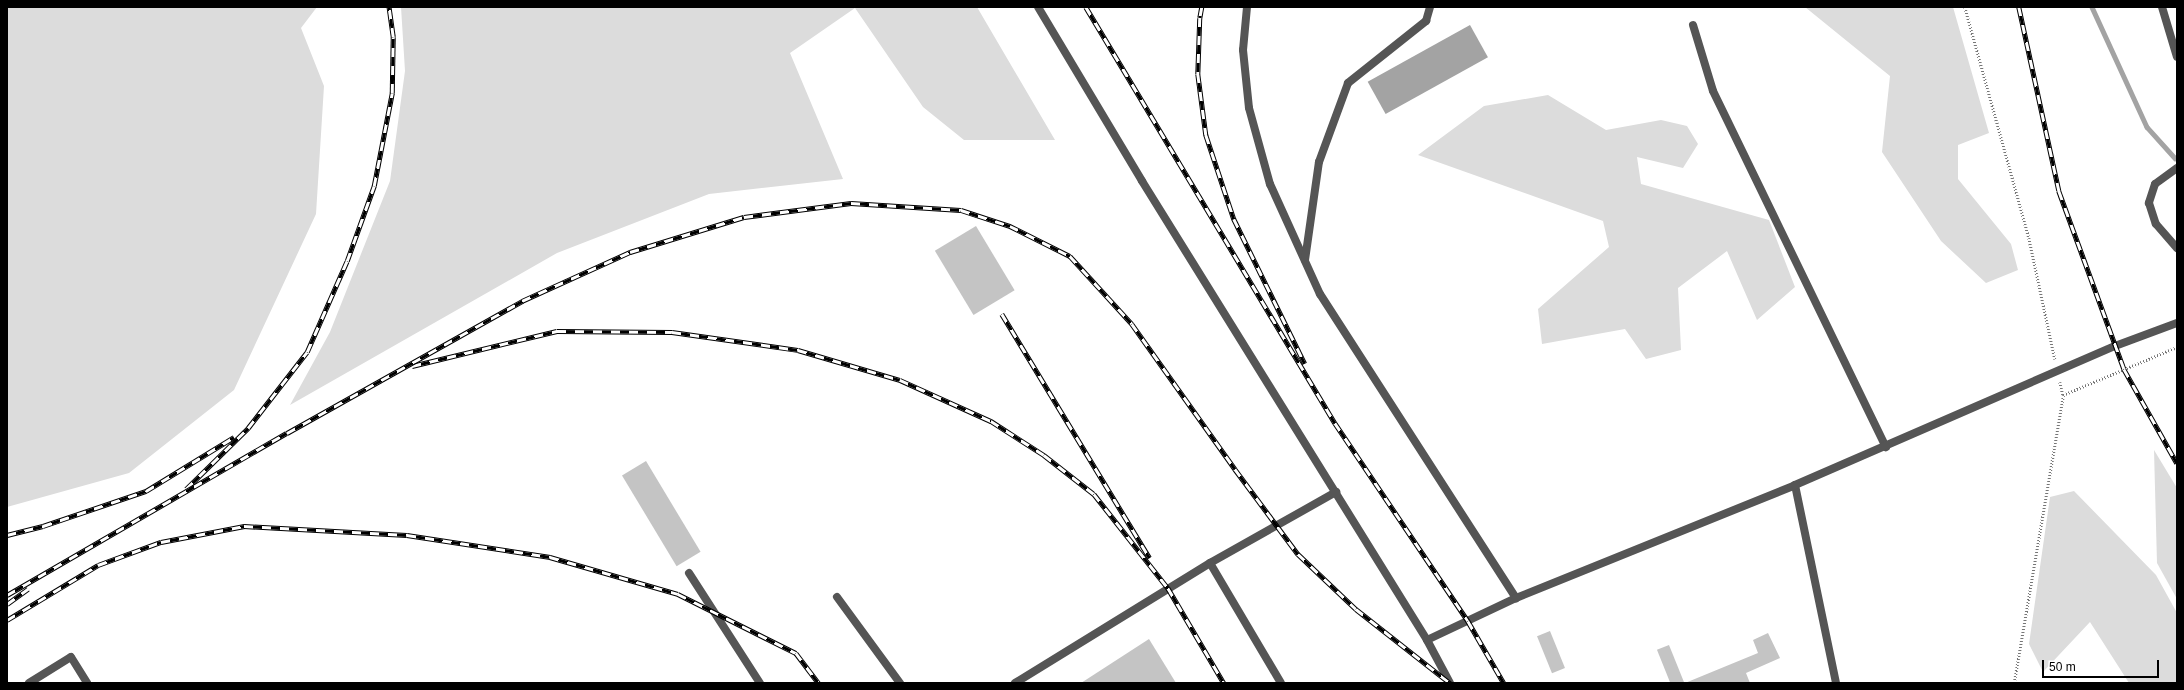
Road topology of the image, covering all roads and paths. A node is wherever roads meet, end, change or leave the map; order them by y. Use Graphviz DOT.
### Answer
graph roads {
  1 [pos="1038,7"];
  2 [pos="1247,7"];
  3 [pos="1430,7"];
  4 [pos="1965,7"];
  5 [pos="2162,7"];
  6 [pos="1693,25"];
  7 [pos="2177,57"];
  8 [pos="2177,168"];
  9 [pos="2177,248"];
  10 [pos="1305,261"];
  11 [pos="2177,323"];
  12 [pos="2177,347"];
  13 [pos="2058,371"];
  14 [pos="2063,395"];
  15 [pos="1886,447"];
  16 [pos="1795,485"];
  17 [pos="1336,492"];
  18 [pos="1210,563"];
  19 [pos="689,573"];
  20 [pos="837,597"];
  21 [pos="1516,598"];
  22 [pos="1428,640"];
  23 [pos="29,683"];
  24 [pos="87,683"];
  25 [pos="760,683"];
  26 [pos="900,683"];
  27 [pos="1015,683"];
  28 [pos="1281,683"];
  29 [pos="1450,683"];
  30 [pos="1836,683"];
  31 [pos="2014,683"];
  1 -- 17 [label="street"];
  2 -- 10 [label="street"];
  3 -- 10 [label="street"];
  4 -- 13 [label="path"];
  5 -- 7 [label="street"];
  6 -- 15 [label="street"];
  8 -- 9 [label="street"];
  10 -- 21 [label="street"];
  11 -- 13 [label="street"];
  12 -- 14 [label="path"];
  13 -- 14 [label="path"];
  13 -- 15 [label="street"];
  14 -- 31 [label="path"];
  15 -- 16 [label="street"];
  16 -- 21 [label="street"];
  16 -- 30 [label="street"];
  17 -- 18 [label="street"];
  17 -- 22 [label="street"];
  18 -- 27 [label="street"];
  18 -- 28 [label="street"];
  19 -- 25 [label="street"];
  20 -- 26 [label="street"];
  21 -- 22 [label="street"];
  22 -- 29 [label="street"];
  23 -- 24 [label="street"];
}
